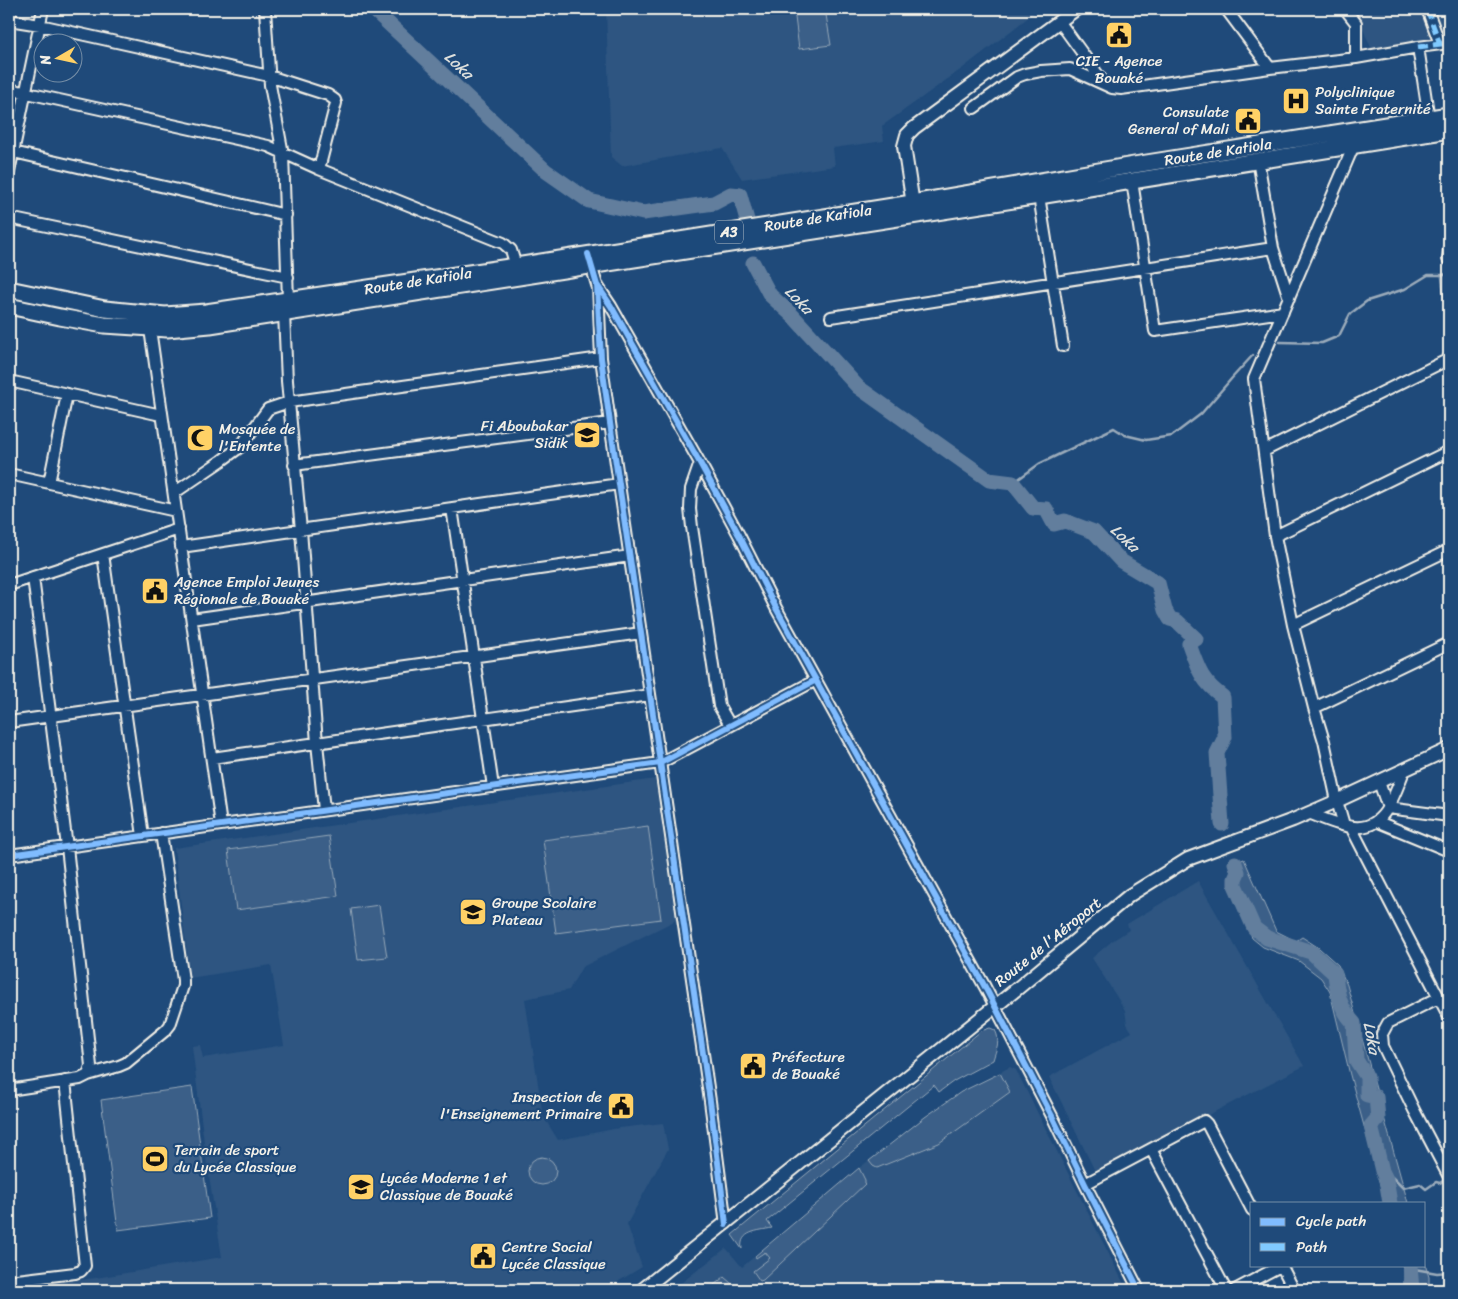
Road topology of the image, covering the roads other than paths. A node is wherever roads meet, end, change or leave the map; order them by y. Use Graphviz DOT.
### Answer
graph roads {
  1 [pos="43,9"];
  2 [pos="265,9"];
  3 [pos="1076,9"];
  4 [pos="1226,9"];
  5 [pos="1345,9"];
  6 [pos="1427,9"];
  7 [pos="9,20"];
  8 [pos="1059,21"];
  9 [pos="40,26"];
  10 [pos="1445,43"];
  11 [pos="1418,48"];
  12 [pos="1356,58"];
  13 [pos="1270,68"];
  14 [pos="269,76"];
  15 [pos="1106,86"];
  16 [pos="9,89"];
  17 [pos="25,93"];
  18 [pos="974,108"];
  19 [pos="1449,115"];
  20 [pos="1429,118"];
  21 [pos="1449,130"];
  22 [pos="1354,145"];
  23 [pos="11,152"];
  24 [pos="283,154"];
  25 [pos="1258,160"];
  26 [pos="319,169"];
  27 [pos="9,172"];
  28 [pos="1132,181"];
  29 [pos="1039,196"];
  30 [pos="913,209"];
  31 [pos="286,215"];
  32 [pos="9,218"];
  33 [pos="1273,248"];
  34 [pos="590,260"];
  35 [pos="516,266"];
  36 [pos="1146,268"];
  37 [pos="288,277"];
  38 [pos="1053,283"];
  39 [pos="598,285"];
  40 [pos="9,288"];
  41 [pos="1289,298"];
  42 [pos="9,306"];
  43 [pos="286,307"];
  44 [pos="1283,312"];
  45 [pos="831,317"];
  46 [pos="150,329"];
  47 [pos="1063,346"];
  48 [pos="601,358"];
  49 [pos="1449,359"];
  50 [pos="9,381"];
  51 [pos="67,394"];
  52 [pos="289,402"];
  53 [pos="162,415"];
  54 [pos="610,422"];
  55 [pos="1264,451"];
  56 [pos="1449,451"];
  57 [pos="700,462"];
  58 [pos="294,465"];
  59 [pos="9,474"];
  60 [pos="49,483"];
  61 [pos="619,484"];
  62 [pos="174,493"];
  63 [pos="452,508"];
  64 [pos="176,511"];
  65 [pos="179,529"];
  66 [pos="301,530"];
  67 [pos="1275,536"];
  68 [pos="181,547"];
  69 [pos="1449,550"];
  70 [pos="103,554"];
  71 [pos="630,556"];
  72 [pos="33,577"];
  73 [pos="463,580"];
  74 [pos="9,585"];
  75 [pos="307,603"];
  76 [pos="192,620"];
  77 [pos="1293,625"];
  78 [pos="641,633"];
  79 [pos="1449,643"];
  80 [pos="474,656"];
  81 [pos="312,679"];
  82 [pos="816,680"];
  83 [pos="203,694"];
  84 [pos="650,695"];
  85 [pos="125,705"];
  86 [pos="1314,708"];
  87 [pos="51,716"];
  88 [pos="483,719"];
  89 [pos="9,722"];
  90 [pos="730,725"];
  91 [pos="317,744"];
  92 [pos="1449,749"];
  93 [pos="212,758"];
  94 [pos="660,763"];
  95 [pos="1404,771"];
  96 [pos="1379,782"];
  97 [pos="493,787"];
  98 [pos="1337,801"];
  99 [pos="1388,808"];
  100 [pos="324,810"];
  101 [pos="1308,813"];
  102 [pos="1449,816"];
  103 [pos="1376,821"];
  104 [pos="221,825"];
  105 [pos="1347,826"];
  106 [pos="161,833"];
  107 [pos="143,836"];
  108 [pos="67,848"];
  109 [pos="1449,851"];
  110 [pos="9,855"];
  111 [pos="1438,998"];
  112 [pos="995,1006"];
  113 [pos="1449,1018"];
  114 [pos="88,1075"];
  115 [pos="65,1082"];
  116 [pos="9,1090"];
  117 [pos="1151,1149"];
  118 [pos="1449,1177"];
  119 [pos="1085,1184"];
  120 [pos="1250,1206"];
  121 [pos="726,1224"];
  122 [pos="1281,1266"];
  123 [pos="9,1281"];
  124 [pos="642,1290"];
  125 [pos="1139,1290"];
  126 [pos="1226,1290"];
  127 [pos="1235,1290"];
  128 [pos="1294,1290"];
  1 -- 9 [label="street"];
  2 -- 14 [label="street"];
  3 -- 8 [label="main road"];
  4 -- 13 [label="street"];
  5 -- 12 [label="street"];
  6 -- 10 [label="street"];
  7 -- 9 [label="street"];
  8 -- 15 [label="street"];
  8 -- 30 [label="main road"];
  9 -- 14 [label="street"];
  9 -- 17 [label="street"];
  10 -- 11 [label="street"];
  11 -- 12 [label="street"];
  11 -- 20 [label="street"];
  12 -- 13 [label="street"];
  13 -- 15 [label="street"];
  14 -- 24 [label="street"];
  14 -- 26 [label="street"];
  15 -- 18 [label="street"];
  16 -- 17 [label="street"];
  17 -- 23 [label="street"];
  17 -- 24 [label="street"];
  19 -- 20 [label="highway, Route de Katiola / A3"];
  20 -- 30 [label="highway, Route de Katiola / A3"];
  21 -- 22 [label="highway, Route de Katiola / A3"];
  22 -- 25 [label="highway, Route de Katiola / A3"];
  22 -- 41 [label="street"];
  23 -- 27 [label="street"];
  23 -- 31 [label="street"];
  24 -- 26 [label="street"];
  24 -- 31 [label="street"];
  25 -- 28 [label="highway, Route de Katiola / A3"];
  25 -- 33 [label="street"];
  26 -- 35 [label="street"];
  28 -- 29 [label="highway, Route de Katiola / A3"];
  28 -- 36 [label="street"];
  29 -- 30 [label="highway, Route de Katiola / A3"];
  29 -- 38 [label="street"];
  30 -- 34 [label="highway, Route de Katiola / A3"];
  31 -- 37 [label="street"];
  32 -- 37 [label="street"];
  33 -- 36 [label="street"];
  33 -- 41 [label="street"];
  34 -- 35 [label="highway, Route de Katiola / A3"];
  34 -- 39 [label="street"];
  34 -- 43 [label="highway, Route de Katiola / A3"];
  35 -- 43 [label="highway, Route de Katiola / A3"];
  36 -- 38 [label="street"];
  36 -- 44 [label="street"];
  37 -- 43 [label="street"];
  38 -- 45 [label="street"];
  38 -- 47 [label="street"];
  39 -- 48 [label="street"];
  39 -- 57 [label="street"];
  40 -- 43 [label="highway, Route de Katiola / A3"];
  41 -- 44 [label="street"];
  42 -- 46 [label="highway, Route de Katiola / A3"];
  43 -- 46 [label="highway, Route de Katiola / A3"];
  43 -- 52 [label="street"];
  44 -- 55 [label="street"];
  46 -- 53 [label="street"];
  48 -- 52 [label="street"];
  48 -- 54 [label="street"];
  49 -- 55 [label="street"];
  50 -- 51 [label="street"];
  51 -- 53 [label="street"];
  51 -- 60 [label="street"];
  52 -- 58 [label="street"];
  52 -- 62 [label="street"];
  53 -- 62 [label="street"];
  54 -- 58 [label="street"];
  54 -- 61 [label="street"];
  55 -- 67 [label="street"];
  56 -- 67 [label="street"];
  57 -- 82 [label="street"];
  57 -- 90 [label="street"];
  58 -- 66 [label="street"];
  59 -- 60 [label="street"];
  60 -- 64 [label="street"];
  61 -- 63 [label="street"];
  61 -- 71 [label="street"];
  62 -- 64 [label="street"];
  63 -- 66 [label="street"];
  63 -- 73 [label="street"];
  64 -- 65 [label="street"];
  65 -- 68 [label="street"];
  65 -- 70 [label="street"];
  66 -- 68 [label="street"];
  66 -- 75 [label="street"];
  67 -- 77 [label="street"];
  68 -- 76 [label="street"];
  69 -- 77 [label="street"];
  70 -- 72 [label="street"];
  70 -- 85 [label="street"];
  71 -- 73 [label="street"];
  71 -- 78 [label="street"];
  72 -- 74 [label="street"];
  72 -- 87 [label="street"];
  73 -- 75 [label="street"];
  73 -- 80 [label="street"];
  75 -- 76 [label="street"];
  75 -- 81 [label="street"];
  76 -- 83 [label="street"];
  77 -- 86 [label="street"];
  78 -- 80 [label="street"];
  78 -- 84 [label="street"];
  79 -- 86 [label="street"];
  80 -- 81 [label="street"];
  80 -- 88 [label="street"];
  81 -- 83 [label="street"];
  81 -- 91 [label="street"];
  82 -- 90 [label="street"];
  82 -- 112 [label="street"];
  83 -- 85 [label="street"];
  83 -- 93 [label="street"];
  84 -- 88 [label="street"];
  84 -- 94 [label="street"];
  85 -- 87 [label="street"];
  85 -- 107 [label="street"];
  86 -- 98 [label="street"];
  87 -- 89 [label="street"];
  87 -- 108 [label="street"];
  88 -- 91 [label="street"];
  88 -- 97 [label="street"];
  90 -- 94 [label="street"];
  91 -- 93 [label="street"];
  91 -- 100 [label="street"];
  92 -- 95 [label="main road, Route de l'Aéroport"];
  93 -- 104 [label="street"];
  94 -- 97 [label="street"];
  94 -- 121 [label="street"];
  95 -- 96 [label="main road, Route de l'Aéroport"];
  95 -- 99 [label="street"];
  96 -- 98 [label="main road, Route de l'Aéroport"];
  96 -- 99 [label="street"];
  97 -- 100 [label="street"];
  98 -- 101 [label="main road, Route de l'Aéroport"];
  98 -- 105 [label="street"];
  99 -- 102 [label="street"];
  99 -- 103 [label="street"];
  100 -- 104 [label="street"];
  101 -- 105 [label="street"];
  101 -- 112 [label="main road, Route de l'Aéroport"];
  103 -- 105 [label="street"];
  103 -- 109 [label="street"];
  104 -- 106 [label="street"];
  105 -- 111 [label="street"];
  106 -- 107 [label="street"];
  106 -- 114 [label="street"];
  107 -- 108 [label="street"];
  108 -- 110 [label="street"];
  108 -- 114 [label="street"];
  111 -- 113 [label="street"];
  111 -- 118 [label="street"];
  112 -- 119 [label="street"];
  112 -- 121 [label="main road, Route de l'Aéroport"];
  114 -- 115 [label="street"];
  115 -- 116 [label="street"];
  115 -- 123 [label="street"];
  117 -- 119 [label="street"];
  117 -- 120 [label="street"];
  117 -- 126 [label="street"];
  119 -- 125 [label="street"];
  121 -- 124 [label="main road, Route de l'Aéroport"];
  122 -- 127 [label="street"];
  122 -- 128 [label="street"];
}
